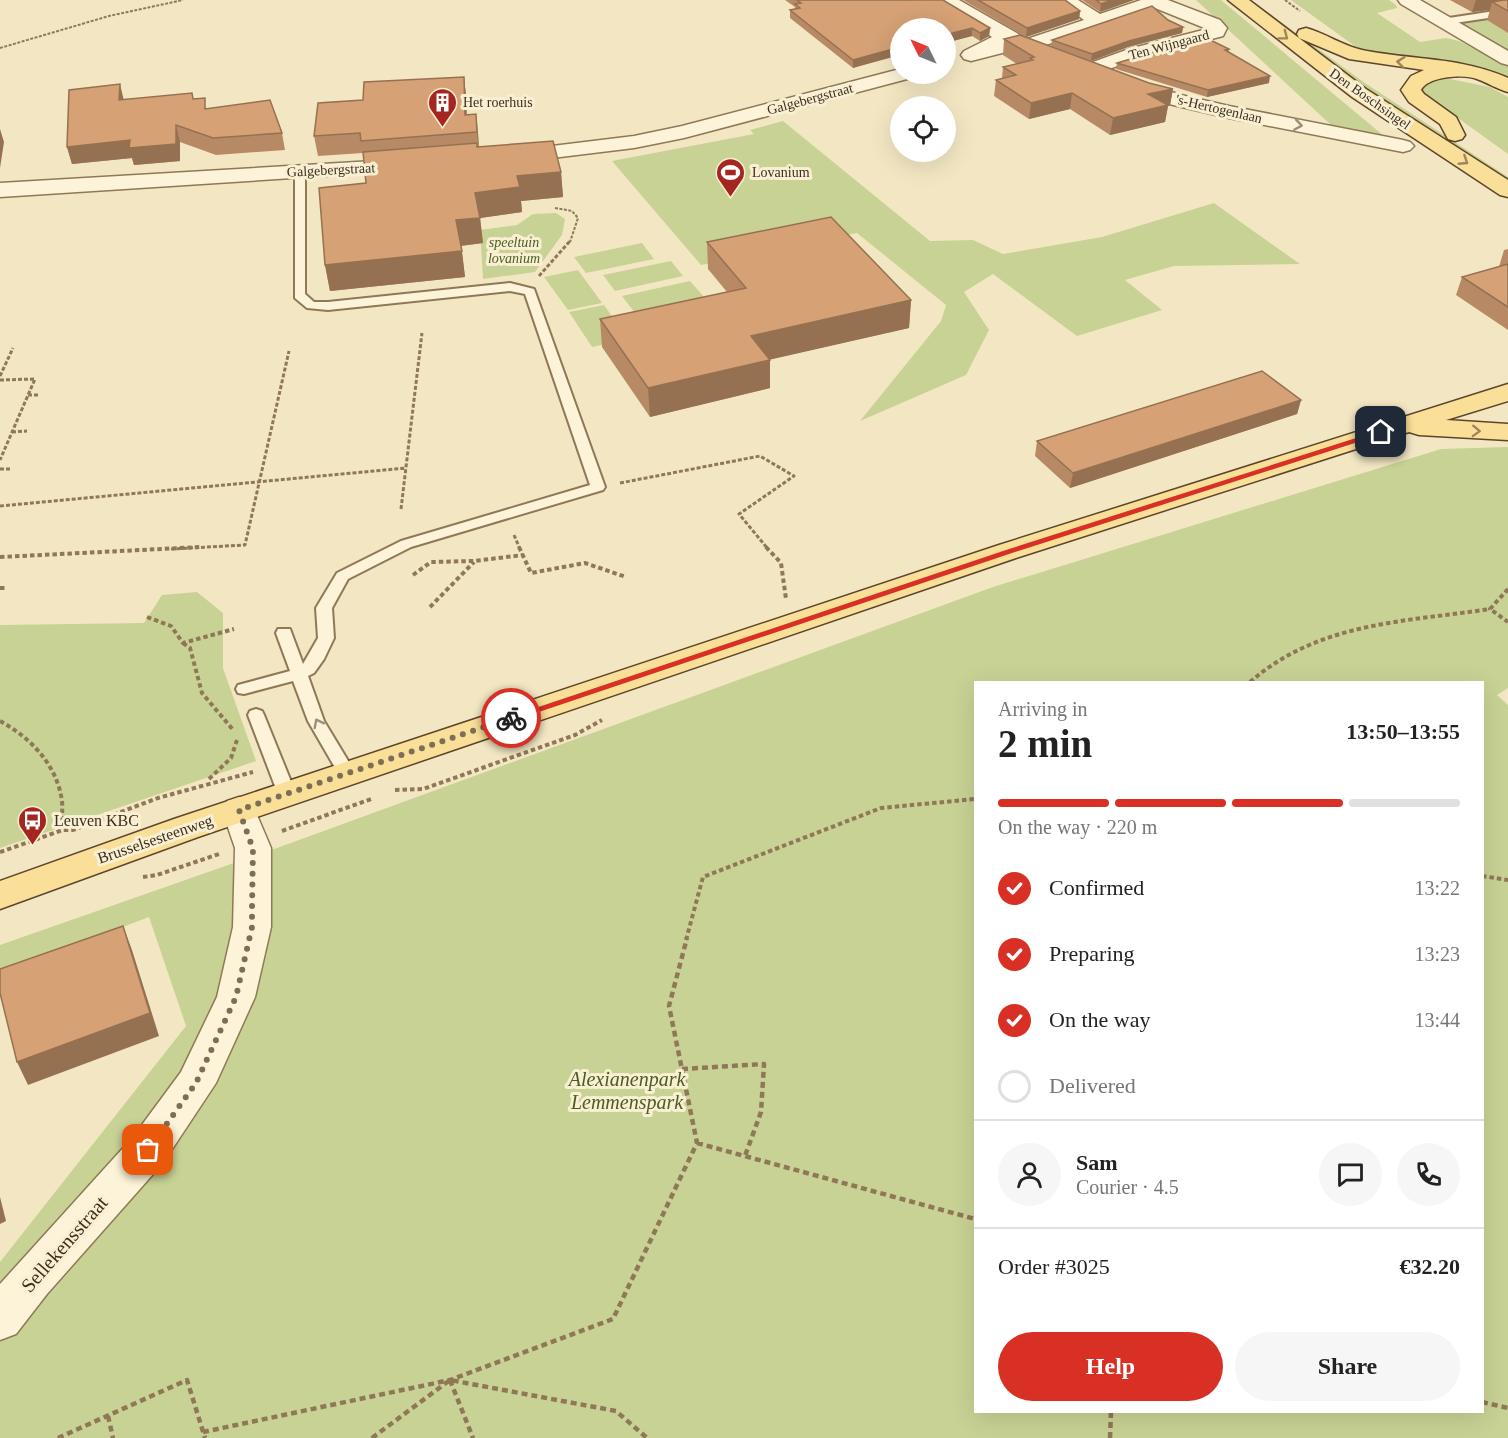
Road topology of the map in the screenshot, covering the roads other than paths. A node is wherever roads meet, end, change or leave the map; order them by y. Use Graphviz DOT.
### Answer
graph roads {
  1 [pos="946,0"];
  2 [pos="1066,0"];
  3 [pos="1237,0"];
  4 [pos="1262,0"];
  5 [pos="1407,0"];
  6 [pos="1158,1"];
  7 [pos="1508,12"];
  8 [pos="1097,20"];
  9 [pos="1442,22"];
  10 [pos="1306,34"];
  11 [pos="1017,42"];
  12 [pos="962,57"];
  13 [pos="1508,59"];
  14 [pos="1089,70"];
  15 [pos="890,78"];
  16 [pos="1504,84"];
  17 [pos="1359,93"];
  18 [pos="1455,135"];
  19 [pos="1403,146"];
  20 [pos="489,159"];
  21 [pos="424,165"];
  22 [pos="1508,168"];
  23 [pos="300,172"];
  24 [pos="0,190"];
  25 [pos="1503,199"];
  26 [pos="1508,392"];
  27 [pos="1403,425"];
  28 [pos="1508,432"];
  29 [pos="284,633"];
  30 [pos="299,674"];
  31 [pos="244,689"];
  32 [pos="256,715"];
  33 [pos="347,774"];
  34 [pos="287,794"];
  35 [pos="239,810"];
  36 [pos="0,895"];
  37 [pos="0,1319"];
  1 -- 11 [label="street, 's-Hertogenlaan"];
  2 -- 8 [label="street"];
  3 -- 17 [label="main road, Den Boschsingel, one-way"];
  4 -- 10 [label="main road, Den Boschsingel"];
  5 -- 9 [label="street"];
  6 -- 8 [label="street, Ten Wijngaard"];
  6 -- 14 [label="street, Ten Wijngaard"];
  7 -- 9 [label="lane"];
  8 -- 11 [label="street, Ten Wijngaard"];
  9 -- 13 [label="street"];
  16 -- 10 [label="main road, one-way"];
  10 -- 18 [label="main road, Den Boschsingel"];
  11 -- 12 [label="street"];
  11 -- 14 [label="street, 's-Hertogenlaan"];
  14 -- 19 [label="street, 's-Hertogenlaan, one-way"];
  15 -- 20 [label="street, Galgebergstraat"];
  16 -- 18 [label="main road"];
  17 -- 19 [label="main road"];
  17 -- 25 [label="main road, Den Boschsingel, one-way"];
  18 -- 22 [label="main road, Den Boschsingel"];
  19 -- 25 [label="main road"];
  21 -- 23 [label="street, Galgebergstraat"];
  23 -- 24 [label="street, Galgebergstraat"];
  23 -- 30 [label="lane"];
  26 -- 27 [label="main road, Brusselsesteenweg"];
  27 -- 28 [label="main road, one-way"];
  27 -- 33 [label="main road, Brusselsesteenweg"];
  29 -- 30 [label="lane"];
  30 -- 31 [label="lane"];
  33 -- 30 [label="lane, one-way"];
  32 -- 34 [label="lane"];
  33 -- 34 [label="main road, Brusselsesteenweg"];
  34 -- 35 [label="main road, Brusselsesteenweg"];
  35 -- 36 [label="main road, Brusselsesteenweg"];
  35 -- 37 [label="street, Sellekensstraat"];
}
